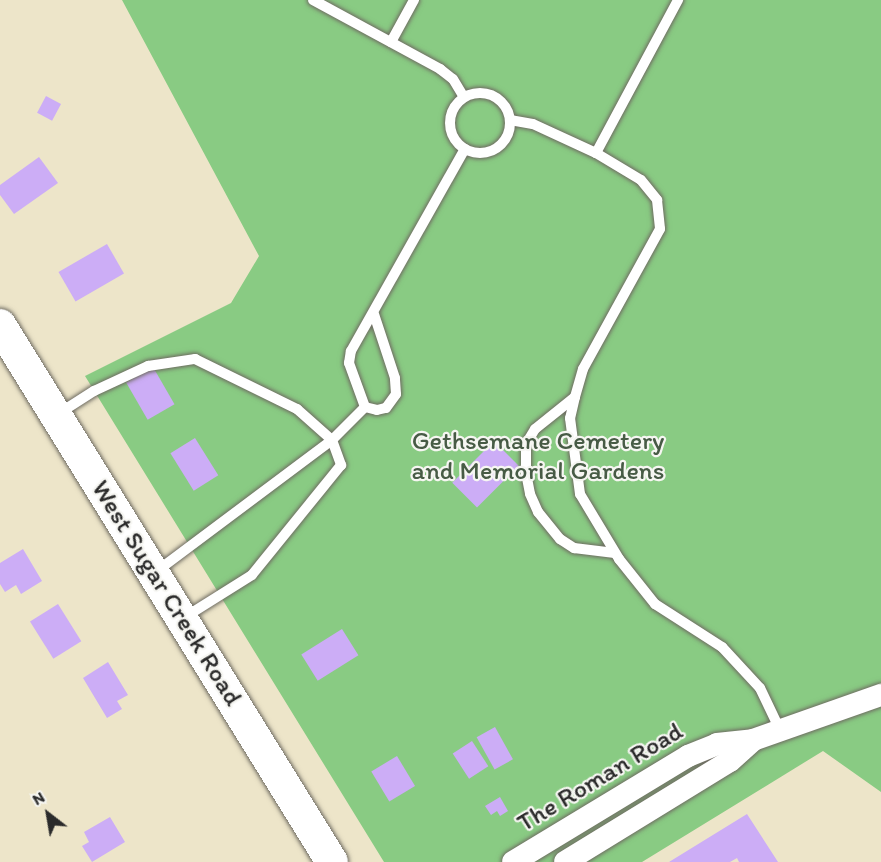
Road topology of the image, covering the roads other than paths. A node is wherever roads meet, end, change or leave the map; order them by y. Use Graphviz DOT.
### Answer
graph roads {
  1 [pos="313,0"];
  2 [pos="414,0"];
  3 [pos="678,0"];
  4 [pos="391,42"];
  5 [pos="464,97"];
  6 [pos="510,120"];
  7 [pos="465,149"];
  8 [pos="596,153"];
  9 [pos="374,314"];
  10 [pos="0,325"];
  11 [pos="575,397"];
  12 [pos="365,407"];
  13 [pos="57,415"];
  14 [pos="332,440"];
  15 [pos="615,553"];
  16 [pos="154,573"];
  17 [pos="182,619"];
  18 [pos="881,695"];
  19 [pos="780,730"];
  20 [pos="753,741"];
  21 [pos="332,862"];
  22 [pos="513,862"];
  23 [pos="565,862"];
  1 -- 4 [label="lane"];
  2 -- 4 [label="lane"];
  3 -- 8 [label="lane"];
  4 -- 5 [label="lane"];
  5 -- 6 [label="lane"];
  5 -- 7 [label="lane"];
  6 -- 7 [label="lane"];
  6 -- 8 [label="lane"];
  7 -- 9 [label="lane"];
  8 -- 11 [label="lane"];
  9 -- 12 [label="lane"];
  9 -- 12 [label="lane"];
  10 -- 13 [label="main road, West Sugar Creek Road"];
  11 -- 15 [label="lane"];
  11 -- 15 [label="lane"];
  12 -- 14 [label="lane"];
  13 -- 14 [label="lane"];
  13 -- 16 [label="main road, West Sugar Creek Road"];
  14 -- 16 [label="lane"];
  14 -- 17 [label="lane"];
  15 -- 19 [label="lane"];
  16 -- 17 [label="main road, West Sugar Creek Road"];
  17 -- 21 [label="main road, West Sugar Creek Road"];
  18 -- 19 [label="street, The Roman Road"];
  19 -- 20 [label="street, The Roman Road"];
  20 -- 22 [label="street, The Roman Road"];
  20 -- 23 [label="street, The Roman Road"];
}
